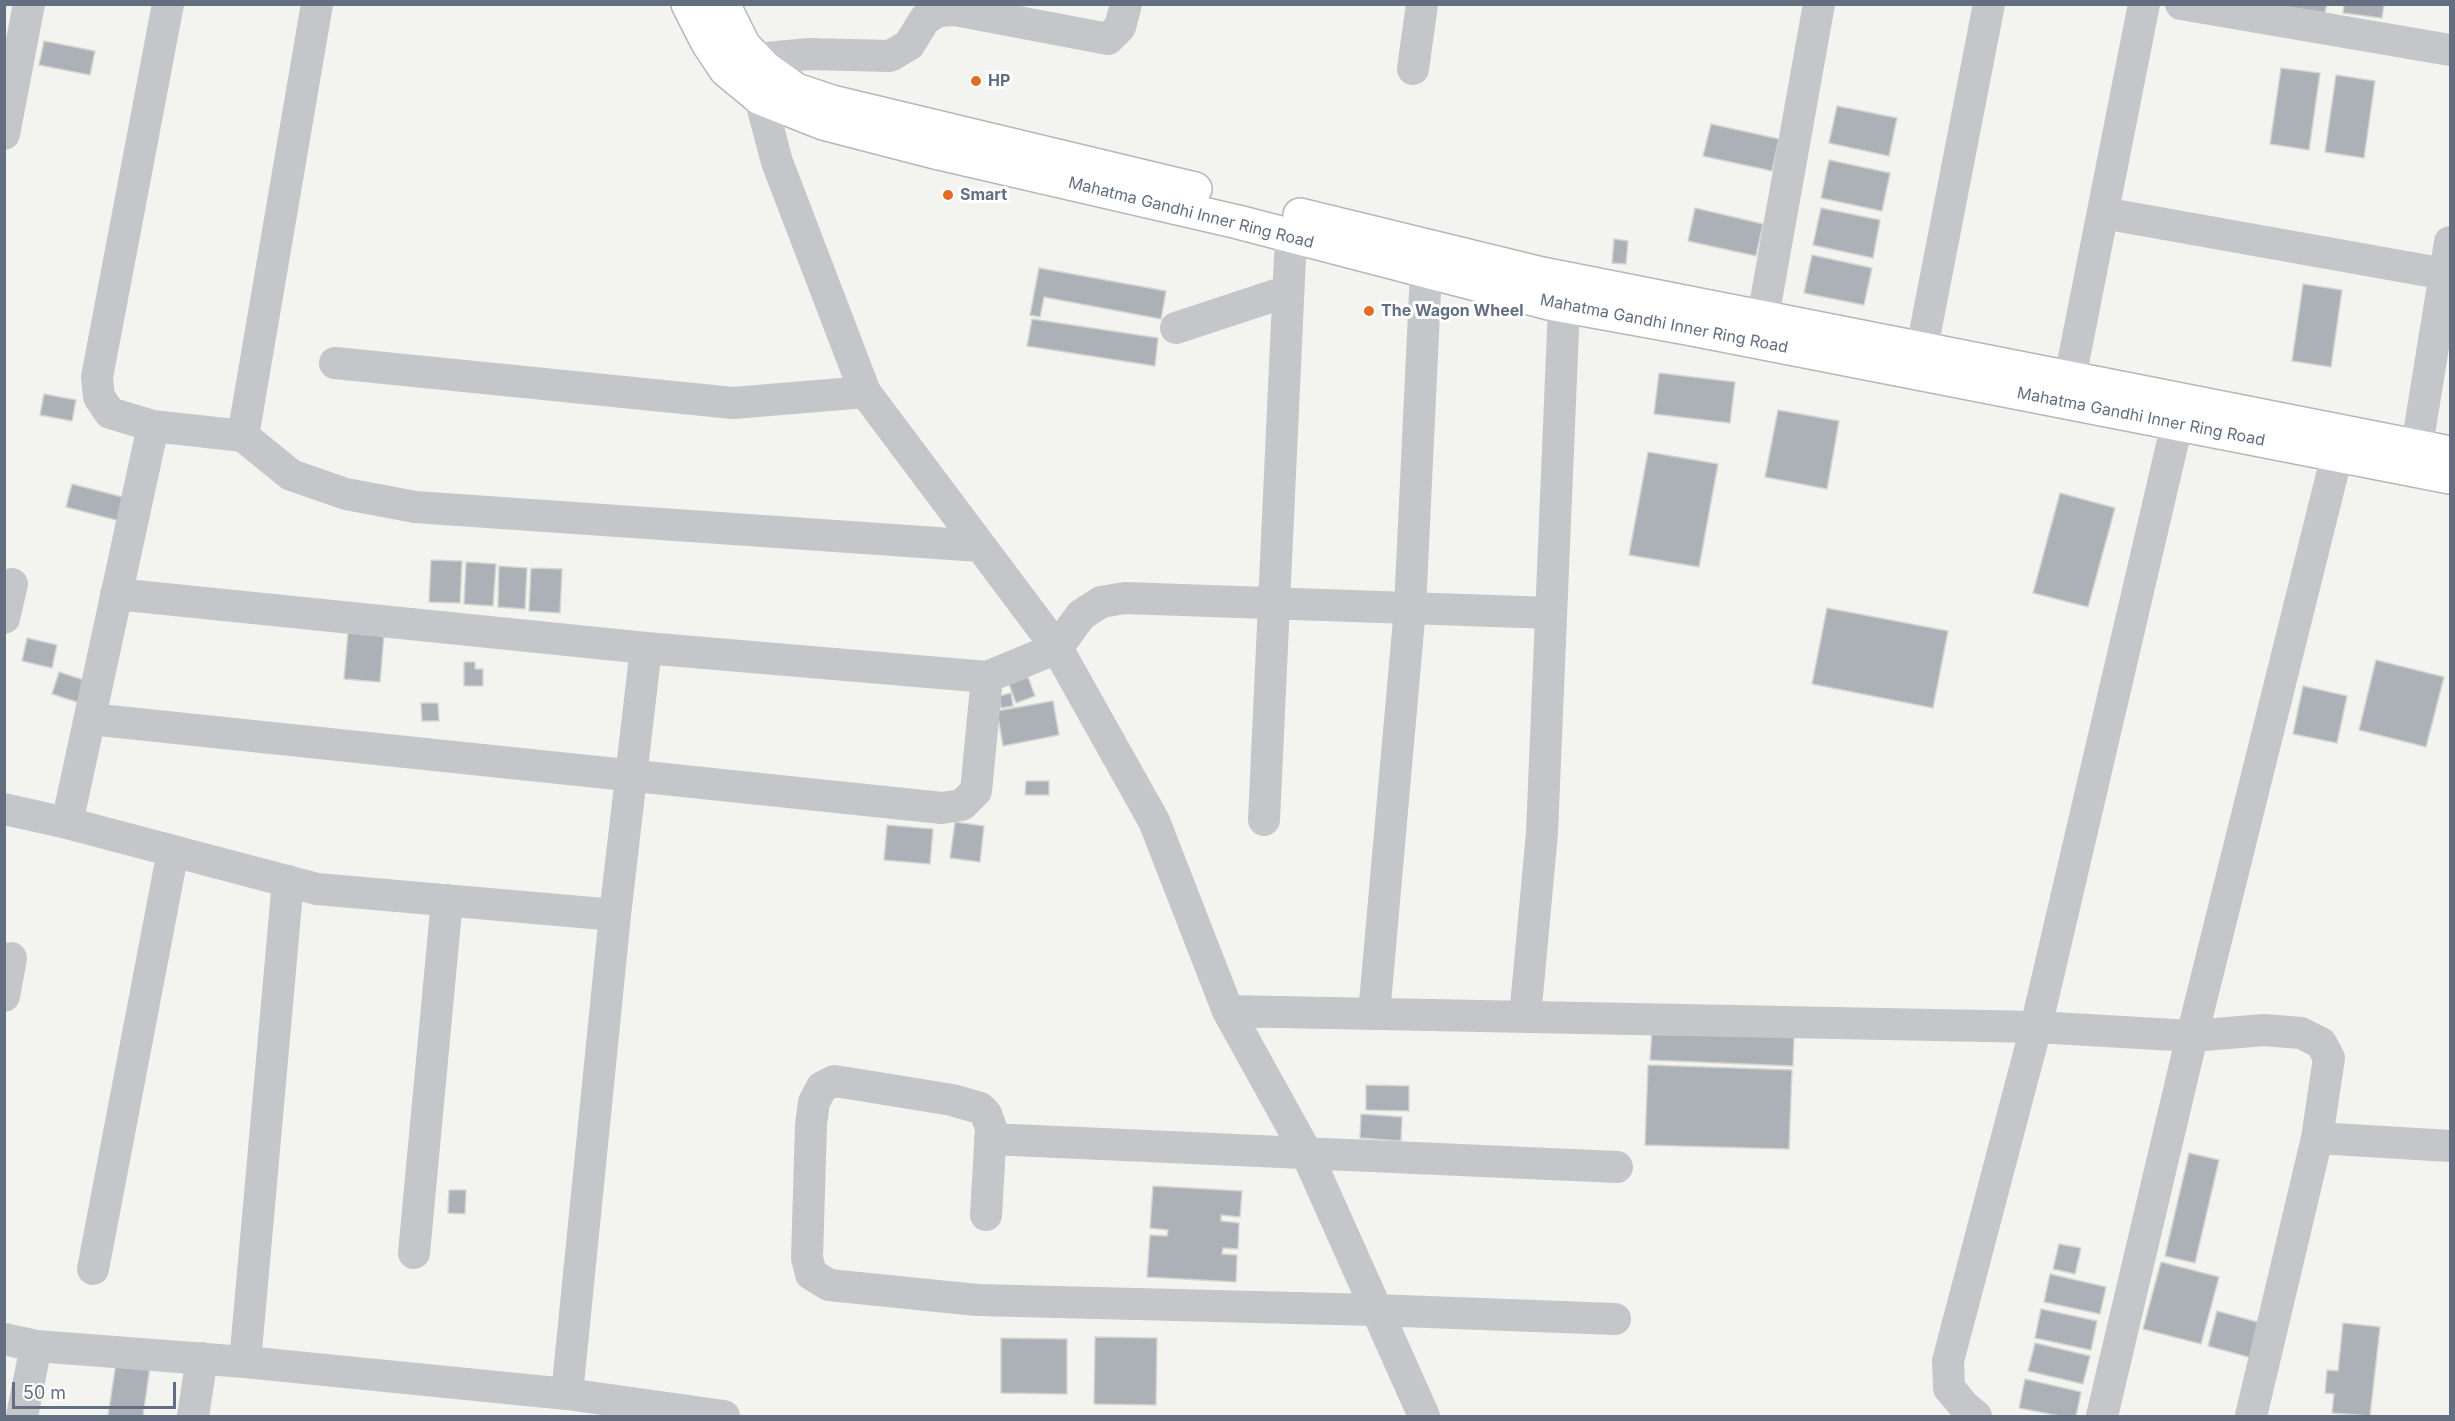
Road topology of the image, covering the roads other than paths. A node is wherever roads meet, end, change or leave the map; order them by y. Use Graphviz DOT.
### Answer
graph roads {
  1 [pos="29,4"];
  2 [pos="168,4"];
  3 [pos="316,4"];
  4 [pos="688,4"];
  5 [pos="723,4"];
  6 [pos="1126,4"];
  7 [pos="1422,4"];
  8 [pos="1820,4"];
  9 [pos="1989,4"];
  10 [pos="2144,4"];
  11 [pos="2181,4"];
  12 [pos="13,40"];
  13 [pos="2451,50"];
  14 [pos="1413,69"];
  15 [pos="760,75"];
  16 [pos="4,134"];
  17 [pos="2103,213"];
  18 [pos="1291,236"];
  19 [pos="2451,242"];
  20 [pos="1426,271"];
  21 [pos="2445,274"];
  22 [pos="1288,291"];
  23 [pos="1564,306"];
  24 [pos="1763,317"];
  25 [pos="1176,328"];
  26 [pos="1922,348"];
  27 [pos="335,363"];
  28 [pos="2070,378"];
  29 [pos="865,392"];
  30 [pos="2177,424"];
  31 [pos="153,426"];
  32 [pos="243,436"];
  33 [pos="2417,446"];
  34 [pos="2451,453"];
  35 [pos="2337,455"];
  36 [pos="2451,477"];
  37 [pos="980,546"];
  38 [pos="12,584"];
  39 [pos="116,594"];
  40 [pos="1272,603"];
  41 [pos="1410,608"];
  42 [pos="1550,612"];
  43 [pos="4,618"];
  44 [pos="646,648"];
  45 [pos="1057,648"];
  46 [pos="987,677"];
  47 [pos="90,719"];
  48 [pos="631,777"];
  49 [pos="4,809"];
  50 [pos="1264,819"];
  51 [pos="67,823"];
  52 [pos="173,851"];
  53 [pos="288,881"];
  54 [pos="447,900"];
  55 [pos="615,915"];
  56 [pos="11,958"];
  57 [pos="4,996"];
  58 [pos="1228,1011"];
  59 [pos="1374,1014"];
  60 [pos="1526,1017"];
  61 [pos="2036,1027"];
  62 [pos="2192,1036"];
  63 [pos="2317,1138"];
  64 [pos="990,1139"];
  65 [pos="2451,1146"];
  66 [pos="1306,1152"];
  67 [pos="1617,1167"];
  68 [pos="986,1215"];
  69 [pos="414,1253"];
  70 [pos="93,1269"];
  71 [pos="1375,1310"];
  72 [pos="1615,1319"];
  73 [pos="4,1339"];
  74 [pos="36,1346"];
  75 [pos="202,1358"];
  76 [pos="245,1362"];
  77 [pos="567,1394"];
  78 [pos="22,1416"];
  79 [pos="193,1416"];
  80 [pos="724,1416"];
  81 [pos="1424,1416"];
  82 [pos="1976,1416"];
  83 [pos="2102,1416"];
  84 [pos="2251,1416"];
  1 -- 12 [label="street"];
  2 -- 31 [label="street"];
  3 -- 32 [label="street"];
  4 -- 15 [label="main road, Mahatma Gandhi Inner Ring Road"];
  5 -- 15 [label="main road, Mahatma Gandhi Inner Ring Road"];
  6 -- 15 [label="street"];
  7 -- 14 [label="street"];
  8 -- 24 [label="street"];
  9 -- 26 [label="street"];
  10 -- 17 [label="street"];
  11 -- 13 [label="street"];
  12 -- 16 [label="street"];
  15 -- 18 [label="main road, Mahatma Gandhi Inner Ring Road"];
  15 -- 24 [label="main road, Mahatma Gandhi Inner Ring Road"];
  15 -- 29 [label="street"];
  17 -- 21 [label="street"];
  17 -- 28 [label="street"];
  18 -- 20 [label="main road, Mahatma Gandhi Inner Ring Road"];
  18 -- 22 [label="street"];
  19 -- 21 [label="street"];
  20 -- 23 [label="main road, Mahatma Gandhi Inner Ring Road"];
  20 -- 41 [label="street"];
  21 -- 33 [label="street"];
  22 -- 25 [label="street"];
  22 -- 40 [label="street"];
  23 -- 30 [label="main road, Mahatma Gandhi Inner Ring Road"];
  23 -- 42 [label="street"];
  24 -- 26 [label="main road, Mahatma Gandhi Inner Ring Road"];
  26 -- 28 [label="main road, Mahatma Gandhi Inner Ring Road"];
  27 -- 29 [label="street"];
  28 -- 33 [label="main road, Mahatma Gandhi Inner Ring Road"];
  29 -- 37 [label="street"];
  30 -- 35 [label="main road, Mahatma Gandhi Inner Ring Road"];
  30 -- 61 [label="street"];
  31 -- 32 [label="street"];
  31 -- 39 [label="street"];
  32 -- 37 [label="street"];
  33 -- 34 [label="main road, Mahatma Gandhi Inner Ring Road"];
  35 -- 36 [label="main road, Mahatma Gandhi Inner Ring Road"];
  35 -- 62 [label="street"];
  37 -- 45 [label="street"];
  38 -- 43 [label="street"];
  39 -- 44 [label="street"];
  39 -- 47 [label="street"];
  40 -- 41 [label="street"];
  40 -- 45 [label="street"];
  40 -- 50 [label="street"];
  41 -- 42 [label="street"];
  41 -- 59 [label="street"];
  42 -- 60 [label="street"];
  44 -- 46 [label="street"];
  44 -- 48 [label="street"];
  45 -- 46 [label="street"];
  45 -- 58 [label="street"];
  46 -- 48 [label="street"];
  47 -- 48 [label="street"];
  47 -- 51 [label="street"];
  48 -- 55 [label="street"];
  49 -- 51 [label="street"];
  51 -- 52 [label="street"];
  52 -- 53 [label="street"];
  52 -- 70 [label="street"];
  53 -- 54 [label="street"];
  53 -- 76 [label="street"];
  54 -- 55 [label="street"];
  54 -- 69 [label="street"];
  55 -- 77 [label="street"];
  56 -- 57 [label="street"];
  58 -- 59 [label="street"];
  58 -- 66 [label="street"];
  59 -- 60 [label="street"];
  60 -- 61 [label="street"];
  61 -- 62 [label="street"];
  61 -- 82 [label="street"];
  62 -- 63 [label="street"];
  62 -- 83 [label="street"];
  63 -- 65 [label="street"];
  63 -- 84 [label="street"];
  64 -- 66 [label="street"];
  64 -- 68 [label="street"];
  64 -- 71 [label="street"];
  66 -- 67 [label="street"];
  66 -- 71 [label="street"];
  71 -- 72 [label="street"];
  71 -- 81 [label="street"];
  73 -- 74 [label="street"];
  74 -- 75 [label="street"];
  74 -- 78 [label="street"];
  75 -- 76 [label="street"];
  75 -- 79 [label="street"];
  76 -- 77 [label="street"];
  77 -- 80 [label="street"];
}
